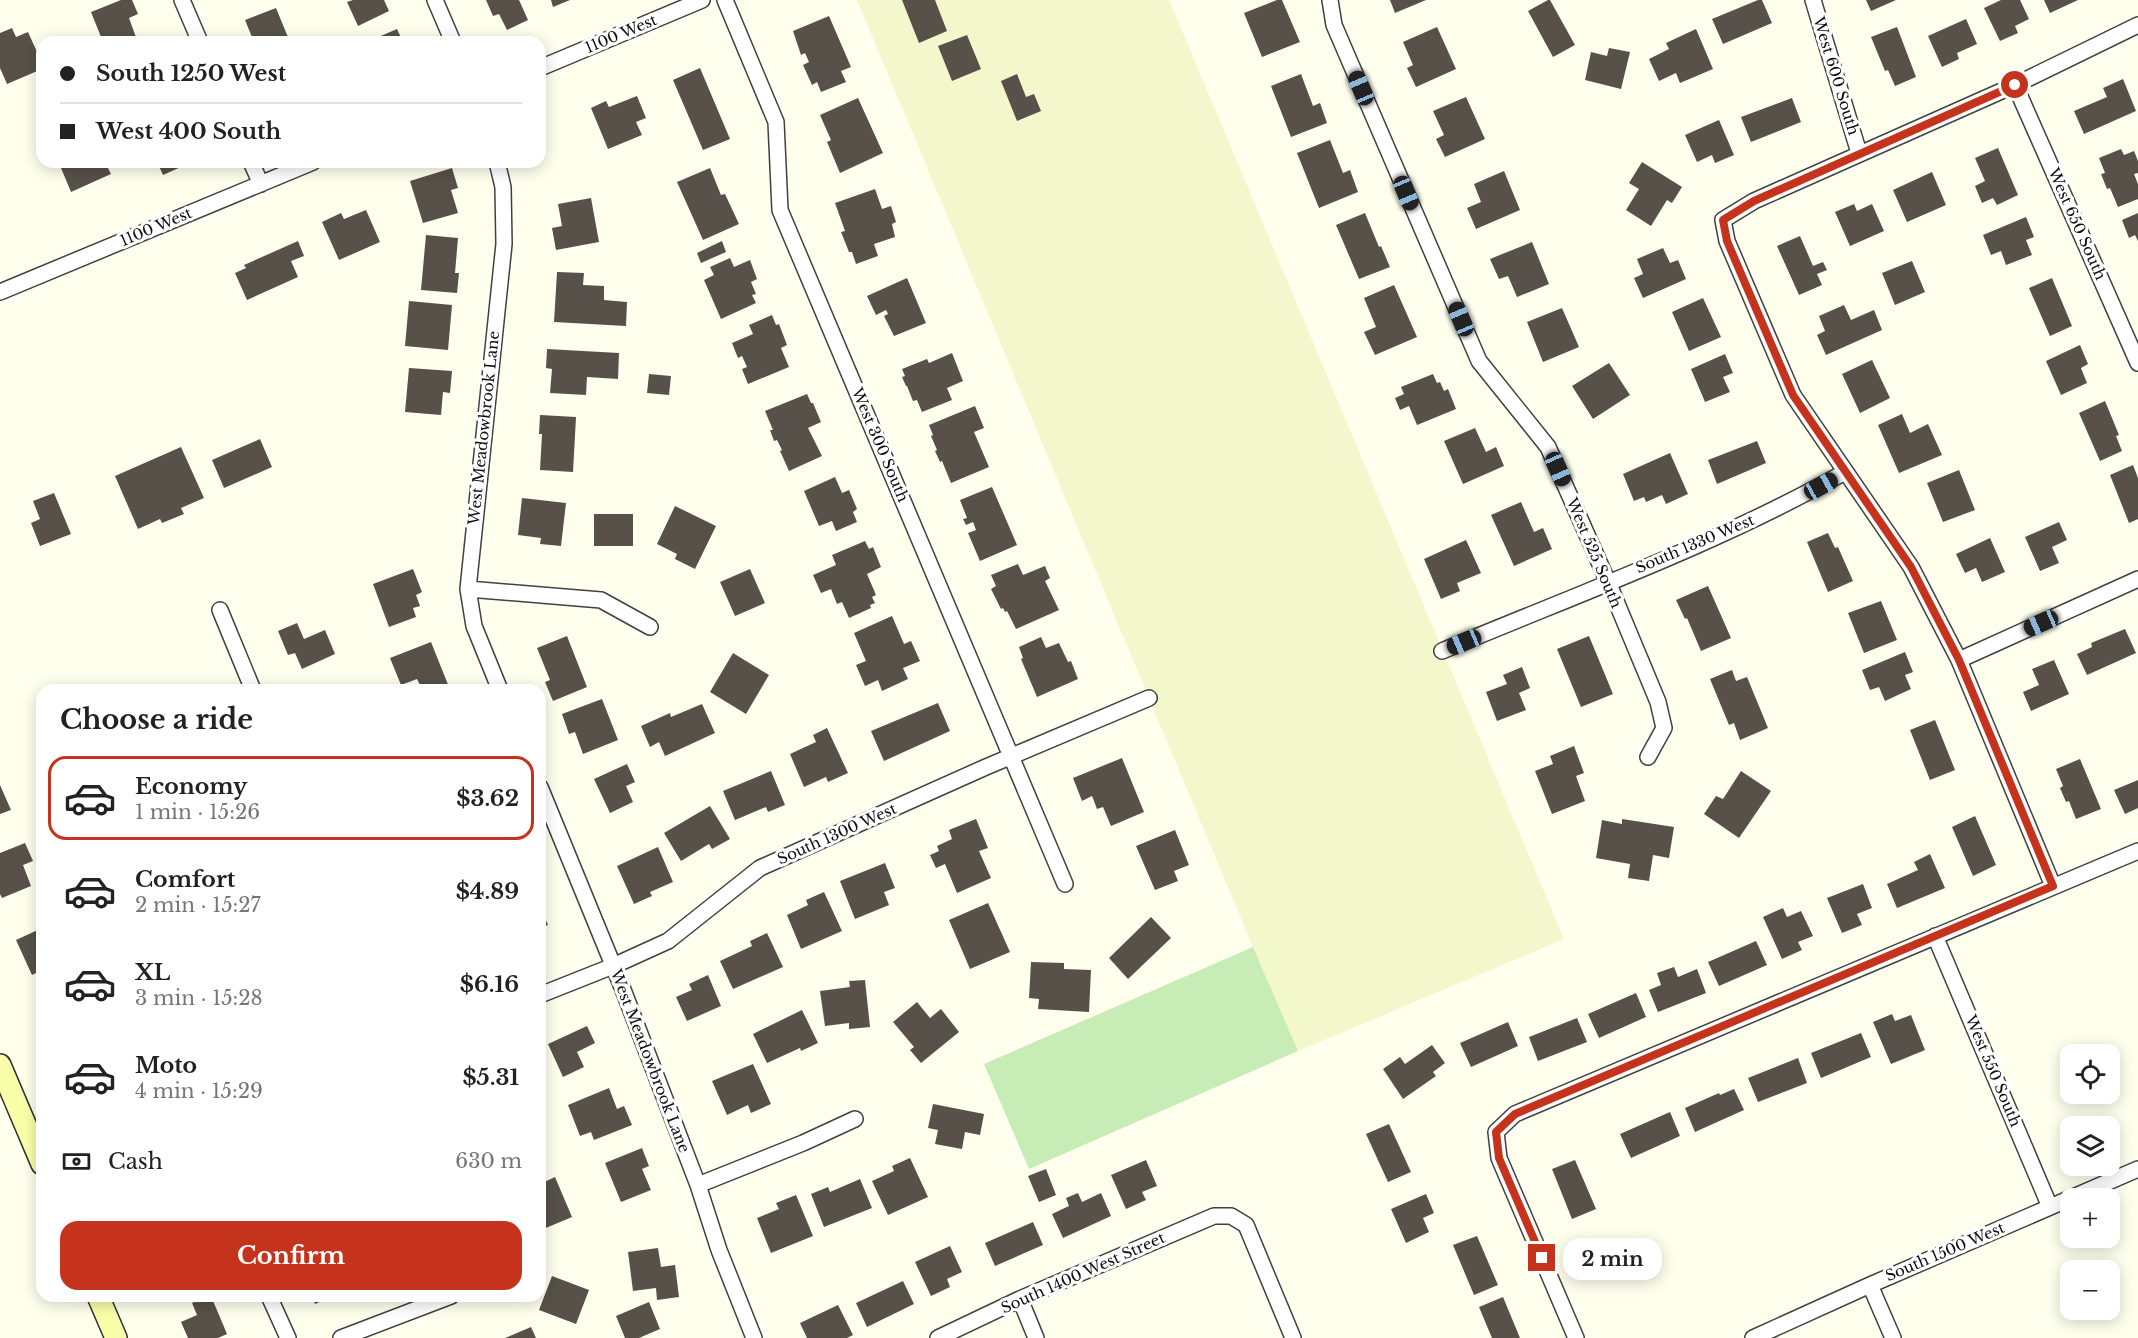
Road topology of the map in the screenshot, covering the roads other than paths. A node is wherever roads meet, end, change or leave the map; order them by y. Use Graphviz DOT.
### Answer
graph roads {
  1 [pos="182,0"];
  2 [pos="435,0"];
  3 [pos="702,0"];
  4 [pos="725,0"];
  5 [pos="1330,0"];
  6 [pos="1813,0"];
  7 [pos="2138,25"];
  8 [pos="197,36"];
  9 [pos="450,36"];
  10 [pos="546,65"];
  11 [pos="2015,85"];
  12 [pos="1859,153"];
  13 [pos="254,168"];
  14 [pos="299,168"];
  15 [pos="498,168"];
  16 [pos="261,184"];
  17 [pos="0,292"];
  18 [pos="2138,363"];
  19 [pos="1845,472"];
  20 [pos="2138,579"];
  21 [pos="1608,582"];
  22 [pos="468,589"];
  23 [pos="220,610"];
  24 [pos="650,627"];
  25 [pos="1442,651"];
  26 [pos="1959,660"];
  27 [pos="251,684"];
  28 [pos="498,684"];
  29 [pos="1149,698"];
  30 [pos="1011,756"];
  31 [pos="1648,757"];
  32 [pos="546,802"];
  33 [pos="2138,851"];
  34 [pos="1065,884"];
  35 [pos="2053,886"];
  36 [pos="1935,936"];
  37 [pos="613,966"];
  38 [pos="546,993"];
  39 [pos="0,1065"];
  40 [pos="855,1119"];
  41 [pos="36,1150"];
  42 [pos="2138,1169"];
  43 [pos="698,1185"];
  44 [pos="2050,1207"];
  45 [pos="1870,1285"];
  46 [pos="1020,1299"];
  47 [pos="101,1302"];
  48 [pos="272,1302"];
  49 [pos="435,1302"];
  50 [pos="285,1331"];
  51 [pos="116,1338"];
  52 [pos="341,1338"];
  53 [pos="754,1338"];
  54 [pos="938,1338"];
  55 [pos="1036,1338"];
  56 [pos="1293,1338"];
  57 [pos="1576,1338"];
  58 [pos="1753,1338"];
  59 [pos="1893,1338"];
  1 -- 8 [label="street"];
  2 -- 9 [label="street"];
  3 -- 10 [label="street, 1100 West"];
  4 -- 30 [label="street, West 300 South"];
  5 -- 21 [label="street, West 525 South"];
  6 -- 12 [label="street, West 600 South"];
  7 -- 11 [label="street"];
  11 -- 12 [label="street"];
  11 -- 18 [label="street, West 650 South"];
  12 -- 19 [label="street"];
  13 -- 16 [label="street"];
  14 -- 16 [label="street, 1100 West"];
  15 -- 22 [label="street, West Meadowbrook Lane"];
  16 -- 17 [label="street, 1100 West"];
  19 -- 21 [label="street, South 1330 West"];
  19 -- 26 [label="street"];
  20 -- 26 [label="street"];
  21 -- 25 [label="street, South 1330 West"];
  21 -- 31 [label="street, West 525 South"];
  22 -- 24 [label="street"];
  22 -- 28 [label="street, West Meadowbrook Lane"];
  23 -- 27 [label="street"];
  26 -- 35 [label="street"];
  29 -- 30 [label="street, South 1300 West"];
  30 -- 34 [label="street, West 300 South"];
  30 -- 37 [label="street, South 1300 West"];
  32 -- 37 [label="street, West Meadowbrook Lane"];
  33 -- 35 [label="street"];
  35 -- 36 [label="street"];
  36 -- 44 [label="street, West 550 South"];
  36 -- 57 [label="street"];
  37 -- 38 [label="street, South 1300 West"];
  37 -- 43 [label="street, West Meadowbrook Lane"];
  39 -- 41 [label="main road"];
  40 -- 43 [label="street"];
  42 -- 44 [label="street, South 1500 West"];
  43 -- 53 [label="street, West Meadowbrook Lane"];
  44 -- 45 [label="street, South 1500 West"];
  45 -- 58 [label="street, South 1500 West"];
  45 -- 59 [label="street"];
  46 -- 54 [label="street, South 1400 West Street"];
  46 -- 55 [label="street"];
  46 -- 56 [label="street, South 1400 West Street"];
  47 -- 51 [label="main road"];
  48 -- 50 [label="street"];
  49 -- 52 [label="street"];
}
